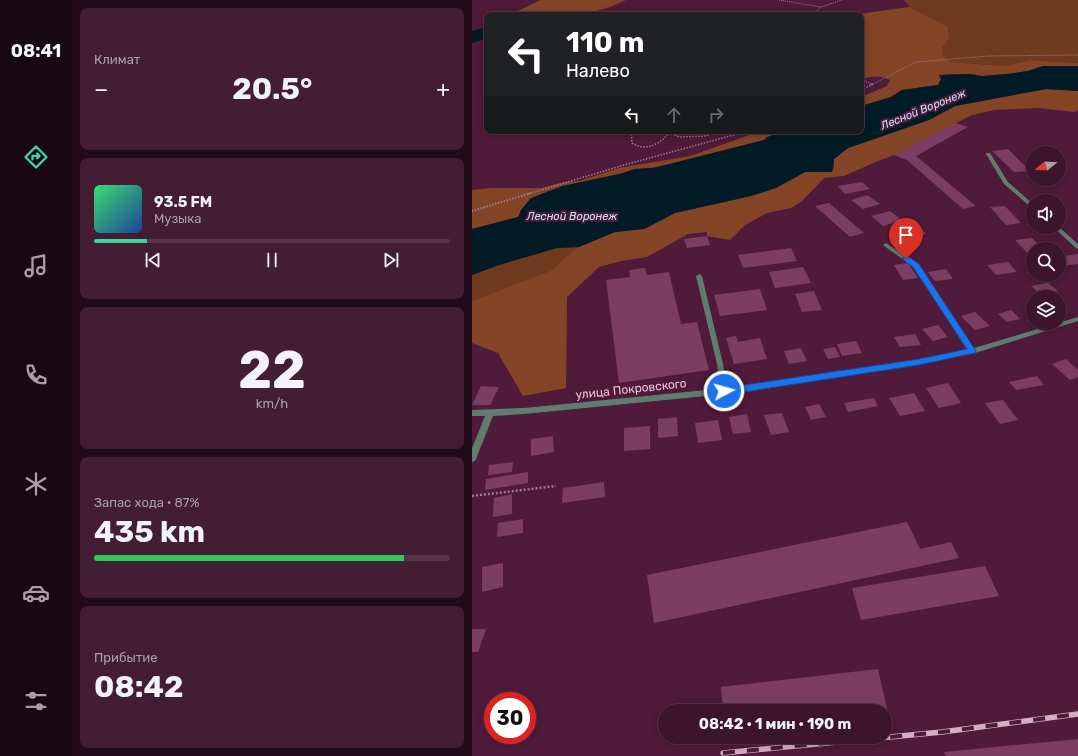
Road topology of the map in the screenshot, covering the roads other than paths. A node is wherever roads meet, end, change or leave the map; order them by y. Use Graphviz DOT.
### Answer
graph roads {
  1 [pos="988,154"];
  2 [pos="1026,202"];
  3 [pos="1064,234"];
  4 [pos="886,245"];
  5 [pos="1078,246"];
  6 [pos="699,276"];
  7 [pos="1078,319"];
  8 [pos="972,351"];
  9 [pos="724,391"];
  10 [pos="472,413"];
  11 [pos="490,414"];
  12 [pos="472,459"];
  1 -- 2 [label="lane"];
  3 -- 5 [label="lane"];
  4 -- 8 [label="street"];
  6 -- 9 [label="lane"];
  7 -- 8 [label="street, улица Покровского"];
  8 -- 9 [label="street, улица Покровского"];
  9 -- 11 [label="street, улица Покровского"];
  10 -- 11 [label="street, улица Покровского"];
  11 -- 12 [label="street"];
}
